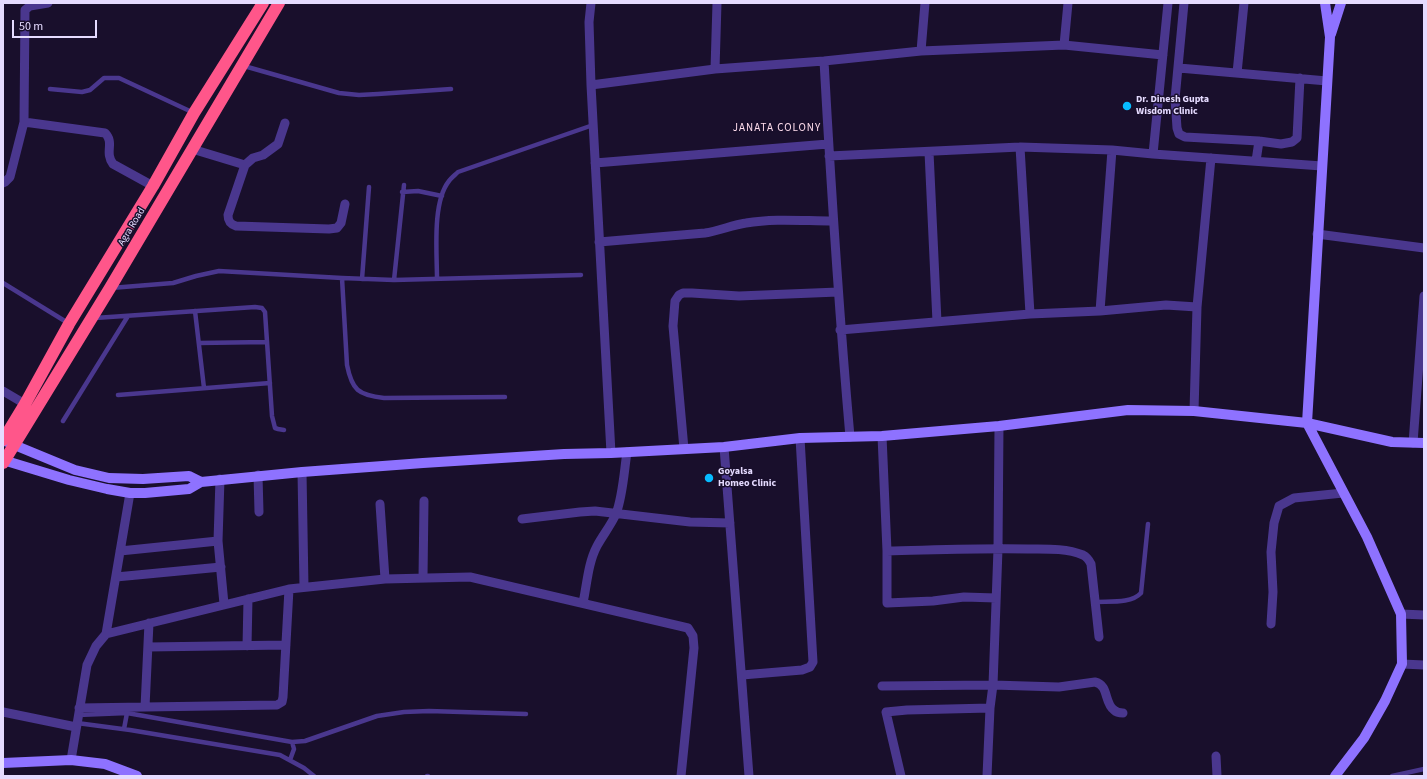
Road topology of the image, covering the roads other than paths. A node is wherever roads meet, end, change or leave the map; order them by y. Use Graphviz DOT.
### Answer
graph roads {
  1 [pos="48,3"];
  2 [pos="263,3"];
  3 [pos="279,3"];
  4 [pos="591,3"];
  5 [pos="717,3"];
  6 [pos="925,3"];
  7 [pos="1068,3"];
  8 [pos="1168,3"];
  9 [pos="1184,3"];
  10 [pos="1244,3"];
  11 [pos="1325,3"];
  12 [pos="1341,3"];
  13 [pos="1330,38"];
  14 [pos="1064,45"];
  15 [pos="921,51"];
  16 [pos="1163,55"];
  17 [pos="824,61"];
  18 [pos="242,65"];
  19 [pos="1178,68"];
  20 [pos="715,69"];
  21 [pos="1237,73"];
  22 [pos="1300,78"];
  23 [pos="1326,81"];
  24 [pos="591,85"];
  25 [pos="50,89"];
  26 [pos="451,89"];
  27 [pos="1159,97"];
  28 [pos="1175,99"];
  29 [pos="194,113"];
  30 [pos="24,122"];
  31 [pos="284,123"];
  32 [pos="593,125"];
  33 [pos="1259,141"];
  34 [pos="828,144"];
  35 [pos="1020,147"];
  36 [pos="192,149"];
  37 [pos="1112,150"];
  38 [pos="929,152"];
  39 [pos="1153,154"];
  40 [pos="829,156"];
  41 [pos="1211,158"];
  42 [pos="1256,161"];
  43 [pos="595,163"];
  44 [pos="245,165"];
  45 [pos="1322,166"];
  46 [pos="3,183"];
  47 [pos="404,185"];
  48 [pos="153,186"];
  49 [pos="369,187"];
  50 [pos="402,192"];
  51 [pos="442,196"];
  52 [pos="345,204"];
  53 [pos="833,221"];
  54 [pos="1317,234"];
  55 [pos="599,242"];
  56 [pos="1424,248"];
  57 [pos="581,275"];
  58 [pos="342,278"];
  59 [pos="362,279"];
  60 [pos="437,279"];
  61 [pos="394,280"];
  62 [pos="3,283"];
  63 [pos="110,288"];
  64 [pos="838,292"];
  65 [pos="1424,296"];
  66 [pos="1197,307"];
  67 [pos="195,311"];
  68 [pos="1100,311"];
  69 [pos="1030,314"];
  70 [pos="128,316"];
  71 [pos="91,318"];
  72 [pos="937,322"];
  73 [pos="69,324"];
  74 [pos="840,330"];
  75 [pos="267,342"];
  76 [pos="199,343"];
  77 [pos="270,383"];
  78 [pos="204,388"];
  79 [pos="3,391"];
  80 [pos="118,395"];
  81 [pos="505,397"];
  82 [pos="25,404"];
  83 [pos="1194,411"];
  84 [pos="63,421"];
  85 [pos="1307,423"];
  86 [pos="999,426"];
  87 [pos="284,430"];
  88 [pos="882,436"];
  89 [pos="850,437"];
  90 [pos="800,438"];
  91 [pos="7,442"];
  92 [pos="1413,443"];
  93 [pos="1424,443"];
  94 [pos="724,447"];
  95 [pos="684,449"];
  96 [pos="627,452"];
  97 [pos="611,453"];
  98 [pos="3,461"];
  99 [pos="302,472"];
  100 [pos="258,475"];
  101 [pos="143,479"];
  102 [pos="220,479"];
  103 [pos="201,482"];
  104 [pos="130,493"];
  105 [pos="145,493"];
  106 [pos="1344,493"];
  107 [pos="424,501"];
  108 [pos="380,504"];
  109 [pos="259,512"];
  110 [pos="616,513"];
  111 [pos="522,519"];
  112 [pos="730,523"];
  113 [pos="1148,524"];
  114 [pos="218,541"];
  115 [pos="998,548"];
  116 [pos="120,551"];
  117 [pos="886,551"];
  118 [pos="220,567"];
  119 [pos="116,577"];
  120 [pos="422,578"];
  121 [pos="385,579"];
  122 [pos="304,587"];
  123 [pos="289,589"];
  124 [pos="996,598"];
  125 [pos="248,599"];
  126 [pos="1095,602"];
  127 [pos="583,603"];
  128 [pos="224,604"];
  129 [pos="1401,614"];
  130 [pos="1424,615"];
  131 [pos="149,623"];
  132 [pos="1271,624"];
  133 [pos="106,634"];
  134 [pos="1099,637"];
  135 [pos="286,645"];
  136 [pos="247,646"];
  137 [pos="148,647"];
  138 [pos="1402,664"];
  139 [pos="1424,665"];
  140 [pos="742,675"];
  141 [pos="994,685"];
  142 [pos="882,686"];
  143 [pos="145,707"];
  144 [pos="990,708"];
  145 [pos="3,712"];
  146 [pos="1123,713"];
  147 [pos="127,714"];
  148 [pos="526,714"];
  149 [pos="78,719"];
  150 [pos="124,729"];
  151 [pos="292,742"];
  152 [pos="1216,756"];
  153 [pos="71,760"];
  154 [pos="290,760"];
  155 [pos="3,763"];
  156 [pos="15,763"];
  157 [pos="3,766"];
  158 [pos="1424,769"];
  159 [pos="137,776"];
  160 [pos="314,776"];
  161 [pos="682,776"];
  162 [pos="749,776"];
  163 [pos="901,776"];
  164 [pos="987,776"];
  165 [pos="1217,776"];
  166 [pos="1336,776"];
  167 [pos="1392,776"];
  1 -- 30 [label="street"];
  2 -- 29 [label="highway, Agra Road"];
  3 -- 18 [label="highway, Agra Road"];
  4 -- 24 [label="street"];
  5 -- 20 [label="street"];
  6 -- 15 [label="street"];
  7 -- 14 [label="street"];
  8 -- 16 [label="street"];
  9 -- 19 [label="street"];
  10 -- 21 [label="street"];
  11 -- 13 [label="street"];
  12 -- 13 [label="street"];
  13 -- 23 [label="street"];
  14 -- 15 [label="street"];
  14 -- 16 [label="street"];
  15 -- 17 [label="street"];
  16 -- 27 [label="street"];
  17 -- 20 [label="street"];
  17 -- 34 [label="street"];
  18 -- 26 [label="lane"];
  18 -- 36 [label="highway, Agra Road"];
  19 -- 21 [label="street"];
  19 -- 28 [label="street"];
  20 -- 24 [label="street"];
  21 -- 22 [label="street"];
  22 -- 23 [label="street"];
  22 -- 33 [label="street"];
  23 -- 45 [label="street"];
  24 -- 32 [label="street"];
  25 -- 29 [label="lane"];
  27 -- 28 [label="street"];
  27 -- 39 [label="street"];
  28 -- 33 [label="street"];
  29 -- 48 [label="highway, Agra Road"];
  30 -- 46 [label="street"];
  30 -- 48 [label="street"];
  31 -- 44 [label="street"];
  32 -- 43 [label="street"];
  32 -- 51 [label="lane"];
  33 -- 42 [label="street"];
  34 -- 40 [label="street"];
  34 -- 43 [label="street"];
  35 -- 37 [label="street"];
  35 -- 38 [label="street"];
  35 -- 69 [label="street"];
  36 -- 44 [label="street"];
  36 -- 63 [label="highway, Agra Road"];
  37 -- 39 [label="street"];
  37 -- 68 [label="street"];
  38 -- 40 [label="street"];
  38 -- 72 [label="street"];
  39 -- 41 [label="street"];
  40 -- 53 [label="street"];
  41 -- 42 [label="street"];
  41 -- 66 [label="street"];
  42 -- 45 [label="street"];
  43 -- 55 [label="street"];
  44 -- 52 [label="street"];
  45 -- 54 [label="street"];
  47 -- 50 [label="lane"];
  48 -- 73 [label="highway, Agra Road"];
  49 -- 59 [label="lane"];
  50 -- 51 [label="lane"];
  50 -- 61 [label="lane"];
  51 -- 60 [label="lane"];
  53 -- 55 [label="street"];
  53 -- 64 [label="street"];
  54 -- 56 [label="street"];
  54 -- 85 [label="street"];
  55 -- 97 [label="street"];
  57 -- 60 [label="lane"];
  58 -- 59 [label="lane"];
  58 -- 63 [label="lane"];
  58 -- 81 [label="lane"];
  59 -- 61 [label="lane"];
  60 -- 61 [label="lane"];
  62 -- 73 [label="lane"];
  63 -- 71 [label="highway, Agra Road"];
  64 -- 74 [label="street"];
  64 -- 95 [label="street"];
  65 -- 92 [label="street"];
  66 -- 68 [label="street"];
  66 -- 83 [label="street"];
  67 -- 70 [label="lane"];
  67 -- 75 [label="lane"];
  67 -- 76 [label="lane"];
  68 -- 69 [label="street"];
  69 -- 72 [label="street"];
  70 -- 71 [label="lane"];
  70 -- 84 [label="lane"];
  71 -- 91 [label="highway, Agra Road"];
  72 -- 74 [label="street"];
  73 -- 82 [label="highway, Agra Road"];
  74 -- 89 [label="street"];
  75 -- 76 [label="lane"];
  75 -- 77 [label="lane"];
  76 -- 78 [label="lane"];
  77 -- 78 [label="lane"];
  77 -- 87 [label="lane"];
  78 -- 80 [label="lane"];
  79 -- 82 [label="street"];
  82 -- 91 [label="highway, Agra Road"];
  83 -- 85 [label="street"];
  83 -- 86 [label="street"];
  85 -- 92 [label="street"];
  85 -- 106 [label="street"];
  86 -- 88 [label="street"];
  86 -- 115 [label="street"];
  88 -- 89 [label="street"];
  88 -- 117 [label="street"];
  89 -- 90 [label="street"];
  90 -- 94 [label="street"];
  90 -- 140 [label="street"];
  91 -- 98 [label="highway, Agra Road"];
  91 -- 101 [label="street"];
  92 -- 93 [label="street"];
  94 -- 95 [label="street"];
  94 -- 112 [label="street"];
  95 -- 96 [label="street"];
  96 -- 97 [label="street"];
  96 -- 110 [label="street"];
  97 -- 99 [label="street"];
  98 -- 104 [label="street"];
  99 -- 100 [label="street"];
  99 -- 122 [label="street"];
  100 -- 102 [label="street"];
  100 -- 109 [label="street"];
  101 -- 103 [label="street"];
  101 -- 105 [label="street"];
  102 -- 103 [label="street"];
  102 -- 114 [label="street"];
  103 -- 105 [label="street"];
  104 -- 105 [label="street"];
  104 -- 116 [label="street"];
  106 -- 129 [label="street"];
  106 -- 132 [label="street"];
  107 -- 120 [label="street"];
  108 -- 121 [label="street"];
  110 -- 111 [label="street"];
  110 -- 112 [label="street"];
  110 -- 127 [label="street"];
  112 -- 140 [label="street"];
  113 -- 126 [label="lane"];
  114 -- 116 [label="street"];
  114 -- 118 [label="street"];
  115 -- 117 [label="street"];
  115 -- 124 [label="street"];
  115 -- 126 [label="street"];
  116 -- 119 [label="street"];
  117 -- 124 [label="street"];
  118 -- 119 [label="street"];
  118 -- 128 [label="street"];
  119 -- 133 [label="street"];
  120 -- 121 [label="street"];
  120 -- 127 [label="street"];
  121 -- 122 [label="street"];
  122 -- 123 [label="street"];
  123 -- 125 [label="street"];
  123 -- 135 [label="street"];
  124 -- 141 [label="street"];
  125 -- 128 [label="street"];
  125 -- 136 [label="street"];
  126 -- 134 [label="street"];
  127 -- 161 [label="street"];
  128 -- 131 [label="street"];
  129 -- 130 [label="street"];
  129 -- 138 [label="street"];
  131 -- 133 [label="street"];
  131 -- 137 [label="street"];
  133 -- 149 [label="street"];
  135 -- 136 [label="street"];
  135 -- 143 [label="street"];
  136 -- 137 [label="street"];
  137 -- 143 [label="street"];
  138 -- 139 [label="street"];
  138 -- 166 [label="street"];
  140 -- 162 [label="street"];
  141 -- 142 [label="street"];
  141 -- 144 [label="street"];
  141 -- 146 [label="street"];
  143 -- 149 [label="street"];
  144 -- 163 [label="street"];
  144 -- 164 [label="street"];
  145 -- 149 [label="street"];
  147 -- 149 [label="lane"];
  147 -- 150 [label="lane"];
  147 -- 151 [label="lane"];
  148 -- 151 [label="lane"];
  149 -- 150 [label="lane"];
  149 -- 153 [label="street"];
  150 -- 154 [label="lane"];
  151 -- 154 [label="lane"];
  152 -- 165 [label="street"];
  153 -- 156 [label="street"];
  153 -- 159 [label="street"];
  154 -- 160 [label="lane"];
  155 -- 156 [label="street"];
  156 -- 157 [label="street"];
  158 -- 167 [label="lane"];
}
